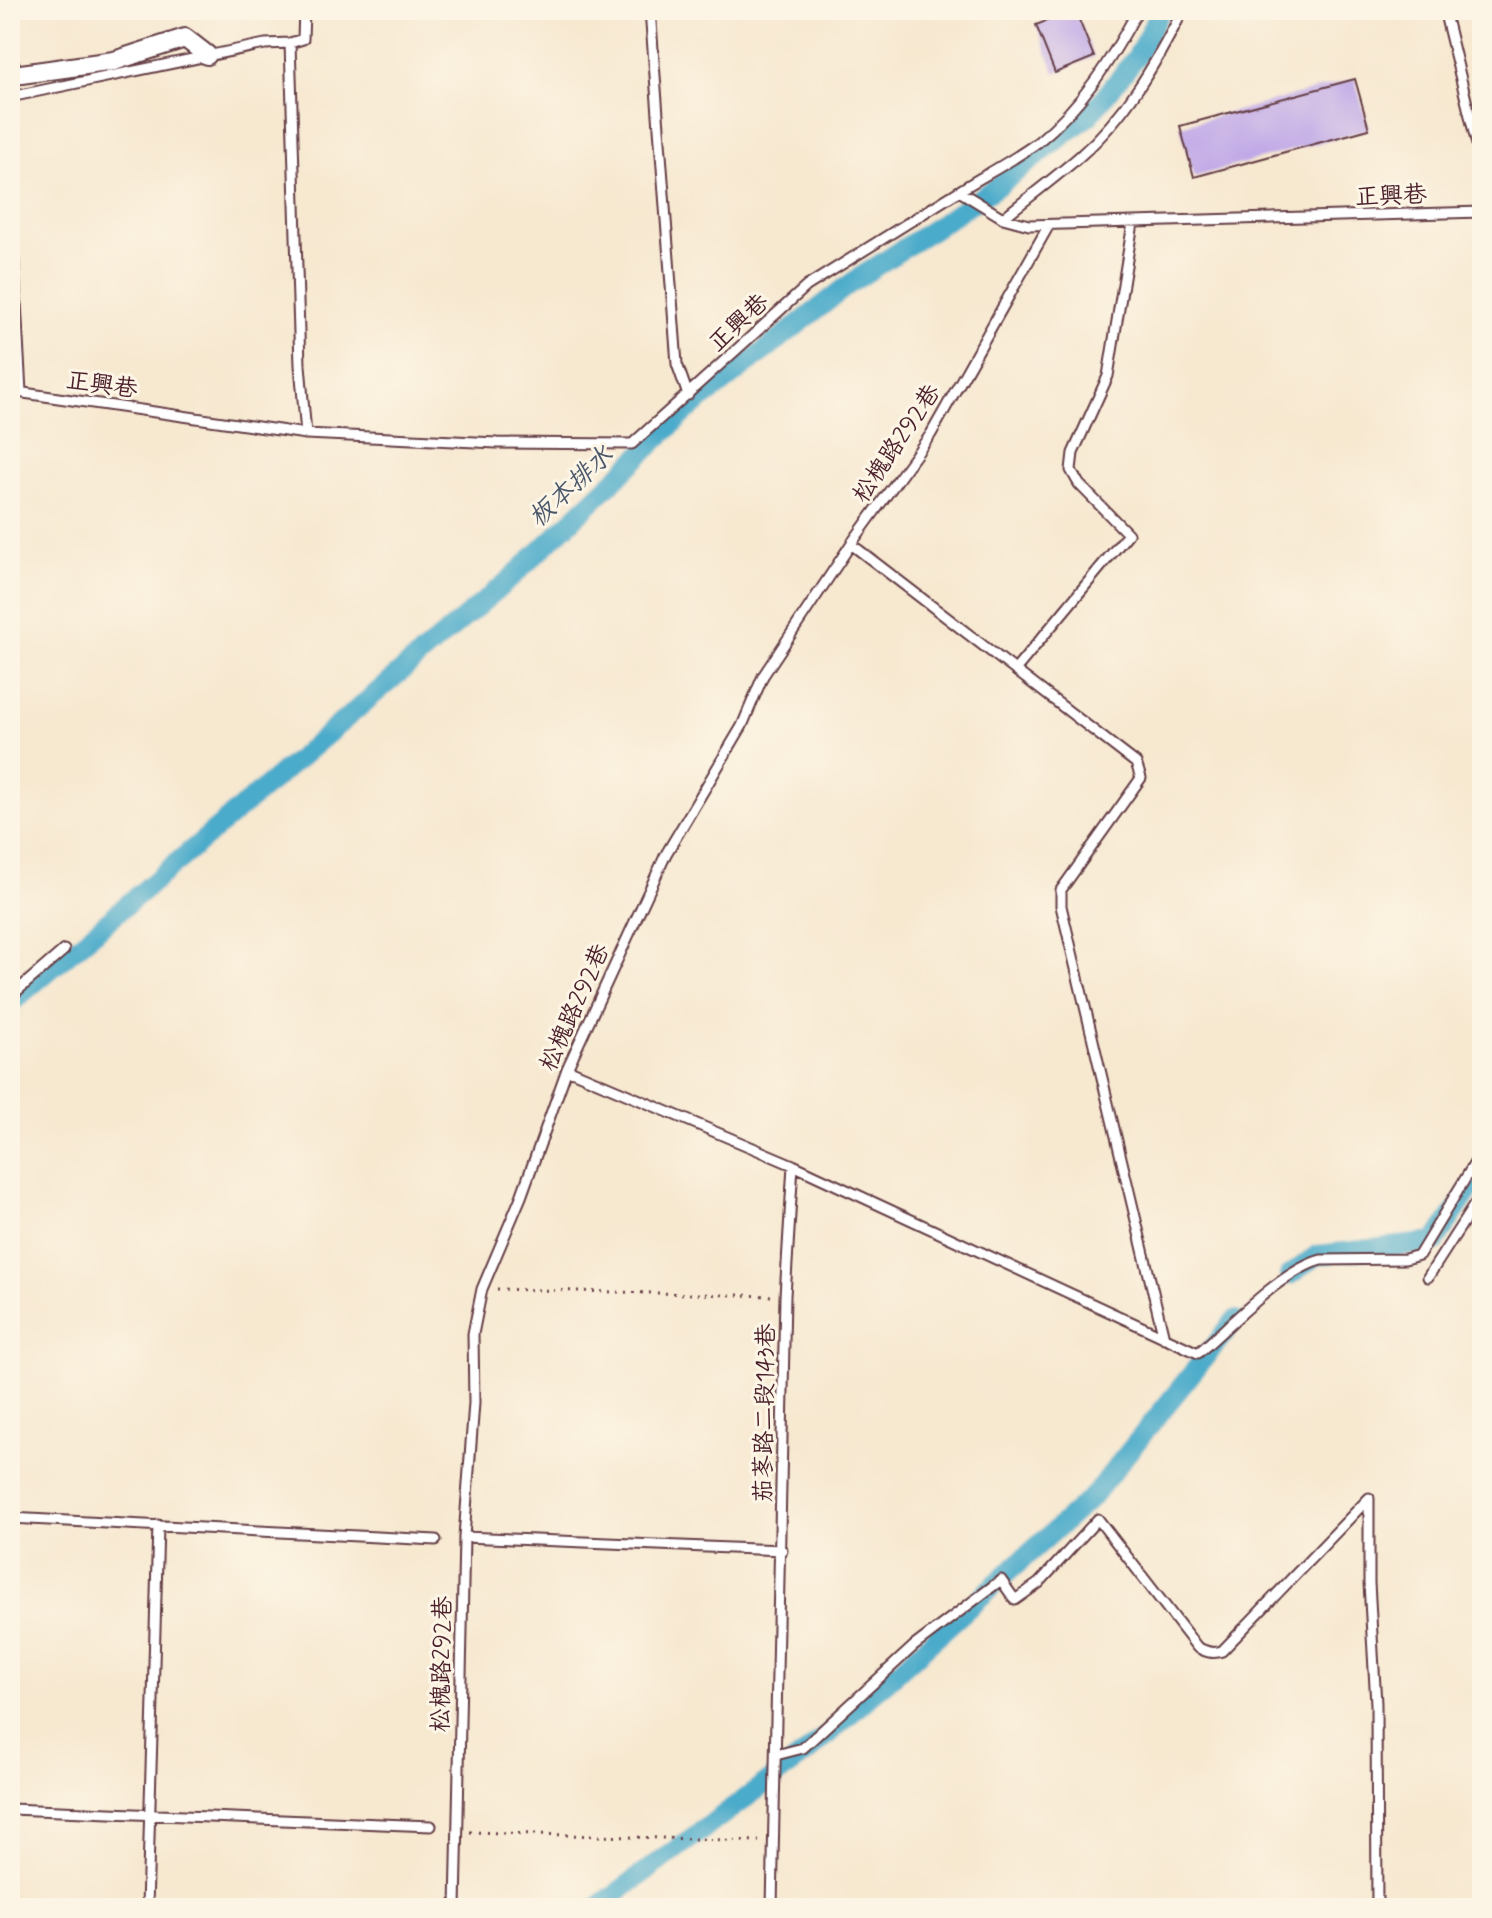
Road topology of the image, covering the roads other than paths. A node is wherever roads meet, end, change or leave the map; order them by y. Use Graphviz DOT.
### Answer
graph roads {
  1 [pos="304,10"];
  2 [pos="650,10"];
  3 [pos="1138,10"];
  4 [pos="1183,10"];
  5 [pos="1444,10"];
  6 [pos="290,43"];
  7 [pos="207,55"];
  8 [pos="10,66"];
  9 [pos="10,97"];
  10 [pos="1482,165"];
  11 [pos="963,193"];
  12 [pos="10,194"];
  13 [pos="1482,212"];
  14 [pos="1003,218"];
  15 [pos="1133,223"];
  16 [pos="1049,225"];
  17 [pos="15,392"];
  18 [pos="688,395"];
  19 [pos="306,434"];
  20 [pos="851,544"];
  21 [pos="1016,669"];
  22 [pos="64,950"];
  23 [pos="10,997"];
  24 [pos="567,1069"];
  25 [pos="1482,1151"];
  26 [pos="793,1165"];
  27 [pos="1482,1193"];
  28 [pos="1428,1277"];
  29 [pos="1164,1338"];
  30 [pos="10,1518"];
  31 [pos="158,1525"];
  32 [pos="464,1537"];
  33 [pos="436,1540"];
  34 [pos="782,1550"];
  35 [pos="776,1755"];
  36 [pos="10,1809"];
  37 [pos="150,1814"];
  38 [pos="431,1826"];
  39 [pos="147,1908"];
  40 [pos="456,1908"];
  41 [pos="772,1908"];
  42 [pos="1377,1908"];
  1 -- 6 [label="lane"];
  2 -- 18 [label="lane"];
  3 -- 11 [label="lane"];
  4 -- 14 [label="lane"];
  5 -- 10 [label="lane"];
  6 -- 7 [label="lane"];
  6 -- 19 [label="lane"];
  7 -- 8 [label="street"];
  7 -- 9 [label="lane"];
  11 -- 14 [label="lane, 正興巷"];
  11 -- 18 [label="lane, 正興巷"];
  12 -- 17 [label="lane"];
  13 -- 15 [label="lane, 正興巷"];
  14 -- 16 [label="lane, 正興巷"];
  15 -- 16 [label="lane, 正興巷"];
  15 -- 21 [label="lane"];
  16 -- 20 [label="lane, 松槐路292巷"];
  17 -- 19 [label="lane, 正興巷"];
  18 -- 19 [label="lane, 正興巷"];
  20 -- 21 [label="lane"];
  20 -- 24 [label="lane, 松槐路292巷"];
  21 -- 29 [label="lane"];
  22 -- 23 [label="lane"];
  24 -- 26 [label="lane"];
  24 -- 32 [label="lane, 松槐路292巷"];
  25 -- 29 [label="lane"];
  26 -- 29 [label="lane"];
  26 -- 34 [label="lane, 茄苳路二段143巷"];
  27 -- 28 [label="lane"];
  30 -- 31 [label="lane"];
  31 -- 33 [label="lane"];
  31 -- 37 [label="lane"];
  32 -- 34 [label="lane"];
  32 -- 40 [label="lane, 松槐路292巷"];
  34 -- 35 [label="lane, 茄苳路二段143巷"];
  35 -- 41 [label="lane, 茄苳路二段143巷"];
  35 -- 42 [label="lane"];
  36 -- 37 [label="lane"];
  37 -- 38 [label="lane"];
  37 -- 39 [label="lane"];
}
